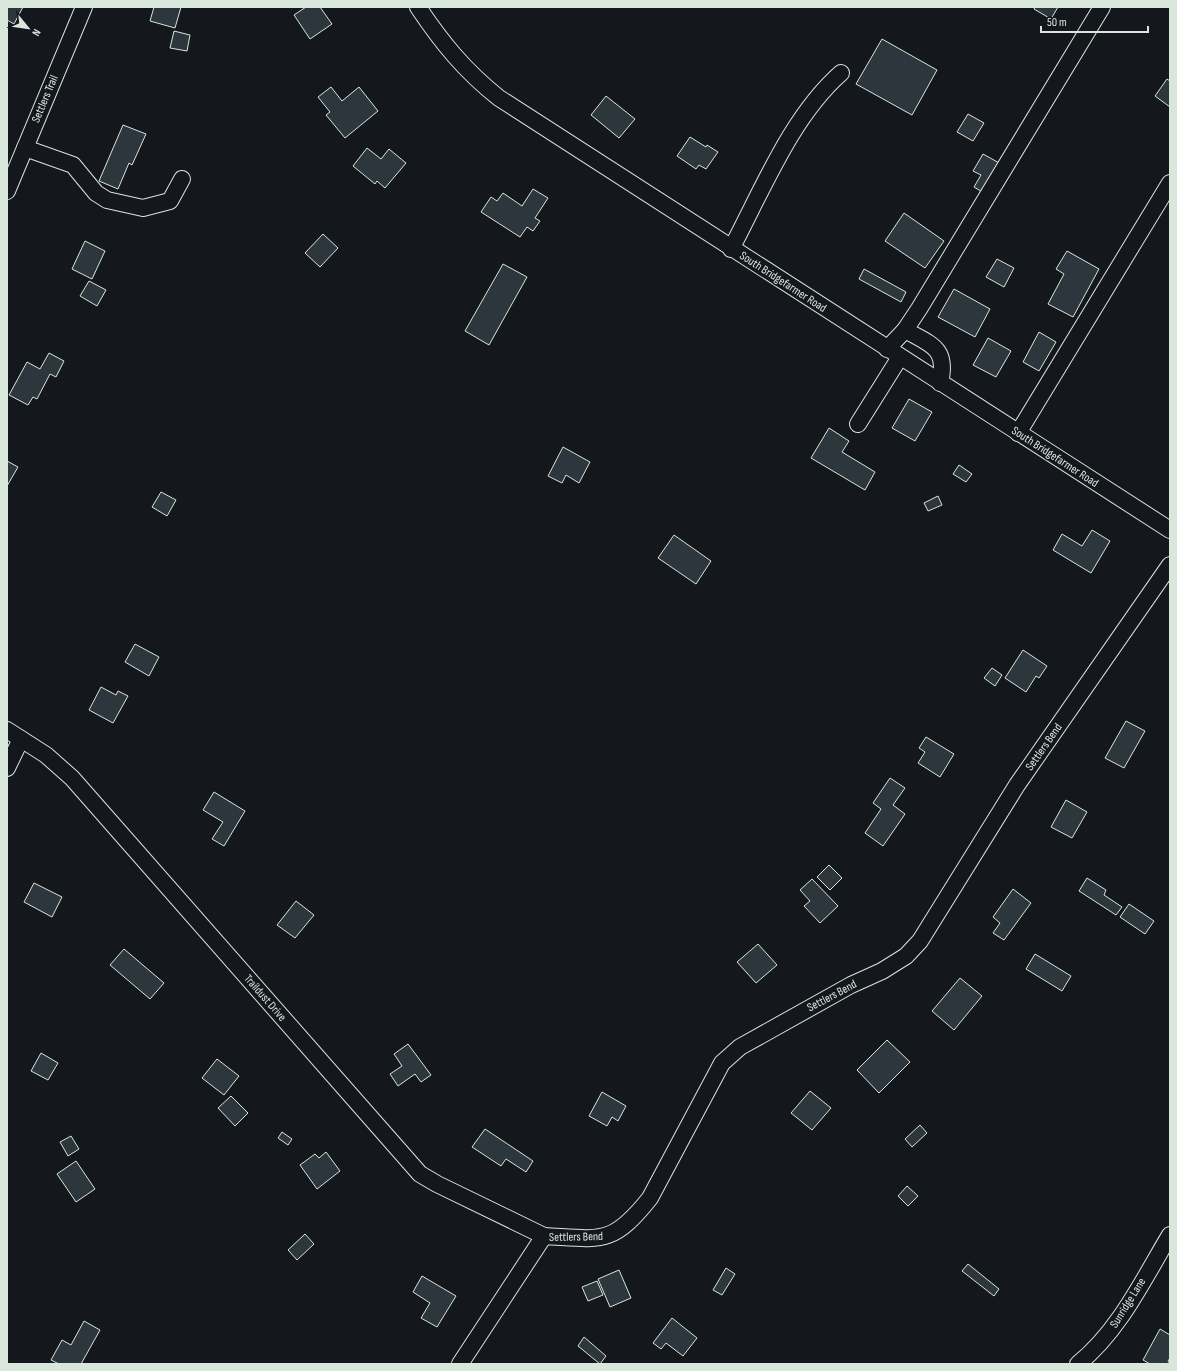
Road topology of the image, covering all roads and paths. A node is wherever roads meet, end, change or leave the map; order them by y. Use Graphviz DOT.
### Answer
graph roads {
  1 [pos="84,7"];
  2 [pos="418,7"];
  3 [pos="1102,7"];
  4 [pos="841,74"];
  5 [pos="25,148"];
  6 [pos="182,179"];
  7 [pos="1170,183"];
  8 [pos="7,191"];
  9 [pos="731,249"];
  10 [pos="905,330"];
  11 [pos="894,353"];
  12 [pos="940,383"];
  13 [pos="858,424"];
  14 [pos="1018,433"];
  15 [pos="1170,530"];
  16 [pos="1170,565"];
  17 [pos="7,730"];
  18 [pos="21,739"];
  19 [pos="7,768"];
  20 [pos="544,1236"];
  21 [pos="1170,1236"];
  22 [pos="460,1364"];
  23 [pos="1078,1364"];
  1 -- 5 [label="street, Settlers Trail"];
  2 -- 9 [label="street, South Bridgefarmer Road"];
  3 -- 10 [label="street"];
  4 -- 9 [label="street"];
  5 -- 6 [label="street"];
  5 -- 8 [label="street, Settlers Trail"];
  7 -- 14 [label="street"];
  9 -- 11 [label="street, South Bridgefarmer Road"];
  10 -- 11 [label="street"];
  10 -- 12 [label="street"];
  11 -- 12 [label="street, South Bridgefarmer Road"];
  11 -- 13 [label="street"];
  12 -- 14 [label="street, South Bridgefarmer Road"];
  14 -- 15 [label="street, South Bridgefarmer Road"];
  16 -- 20 [label="street, Settlers Bend"];
  17 -- 18 [label="street, Traildust Drive"];
  18 -- 19 [label="street"];
  18 -- 20 [label="street, Traildust Drive"];
  20 -- 22 [label="street, Settlers Bend"];
  21 -- 23 [label="street, Sunridge Lane"];
}
